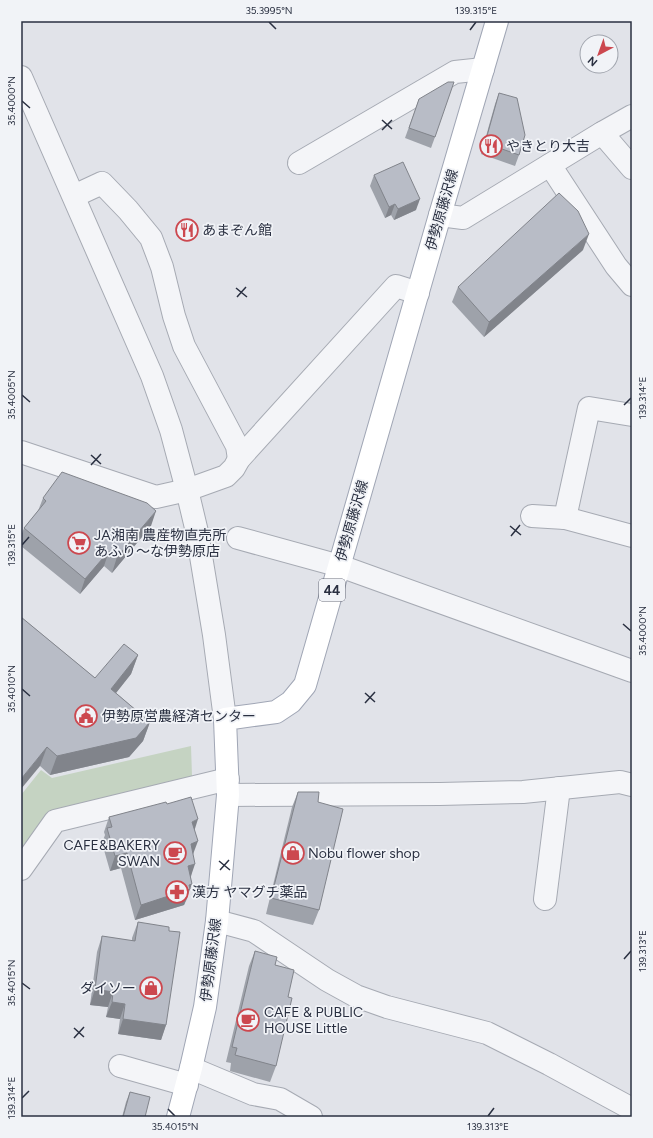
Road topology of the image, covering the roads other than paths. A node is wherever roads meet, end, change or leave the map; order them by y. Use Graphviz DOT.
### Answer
graph roads {
  1 [pos="497,21"];
  2 [pos="483,69"];
  3 [pos="21,77"];
  4 [pos="632,116"];
  5 [pos="602,133"];
  6 [pos="299,163"];
  7 [pos="550,164"];
  8 [pos="632,168"];
  9 [pos="74,196"];
  10 [pos="440,215"];
  11 [pos="632,285"];
  12 [pos="418,293"];
  13 [pos="632,415"];
  14 [pos="21,452"];
  15 [pos="239,458"];
  16 [pos="187,490"];
  17 [pos="532,516"];
  18 [pos="565,518"];
  19 [pos="632,536"];
  20 [pos="238,538"];
  21 [pos="340,566"];
  22 [pos="632,671"];
  23 [pos="225,720"];
  24 [pos="632,784"];
  25 [pos="228,787"];
  26 [pos="559,788"];
  27 [pos="21,869"];
  28 [pos="545,899"];
  29 [pos="217,921"];
  30 [pos="120,1066"];
  31 [pos="189,1076"];
  32 [pos="632,1109"];
  33 [pos="178,1117"];
  34 [pos="311,1117"];
  1 -- 2 [label="main road, 伊勢原藤沢線 / 44"];
  2 -- 6 [label="street"];
  2 -- 10 [label="main road, 伊勢原藤沢線 / 44"];
  3 -- 9 [label="street"];
  4 -- 5 [label="street"];
  5 -- 7 [label="street"];
  5 -- 8 [label="street"];
  7 -- 10 [label="street"];
  7 -- 11 [label="street"];
  9 -- 15 [label="street"];
  9 -- 16 [label="street"];
  10 -- 12 [label="main road, 伊勢原藤沢線 / 44"];
  12 -- 15 [label="street"];
  12 -- 21 [label="main road, 伊勢原藤沢線 / 44"];
  13 -- 18 [label="street"];
  14 -- 16 [label="street"];
  15 -- 16 [label="street"];
  16 -- 23 [label="street"];
  17 -- 18 [label="street"];
  18 -- 19 [label="street"];
  20 -- 21 [label="street"];
  21 -- 22 [label="street"];
  21 -- 23 [label="main road, 伊勢原藤沢線 / 44"];
  23 -- 25 [label="main road, 伊勢原藤沢線"];
  24 -- 26 [label="street"];
  25 -- 26 [label="street"];
  25 -- 27 [label="street"];
  25 -- 29 [label="main road, 伊勢原藤沢線"];
  26 -- 28 [label="street"];
  29 -- 31 [label="main road, 伊勢原藤沢線"];
  29 -- 32 [label="street"];
  30 -- 31 [label="street"];
  31 -- 33 [label="main road, 伊勢原藤沢線"];
  31 -- 34 [label="street"];
}
